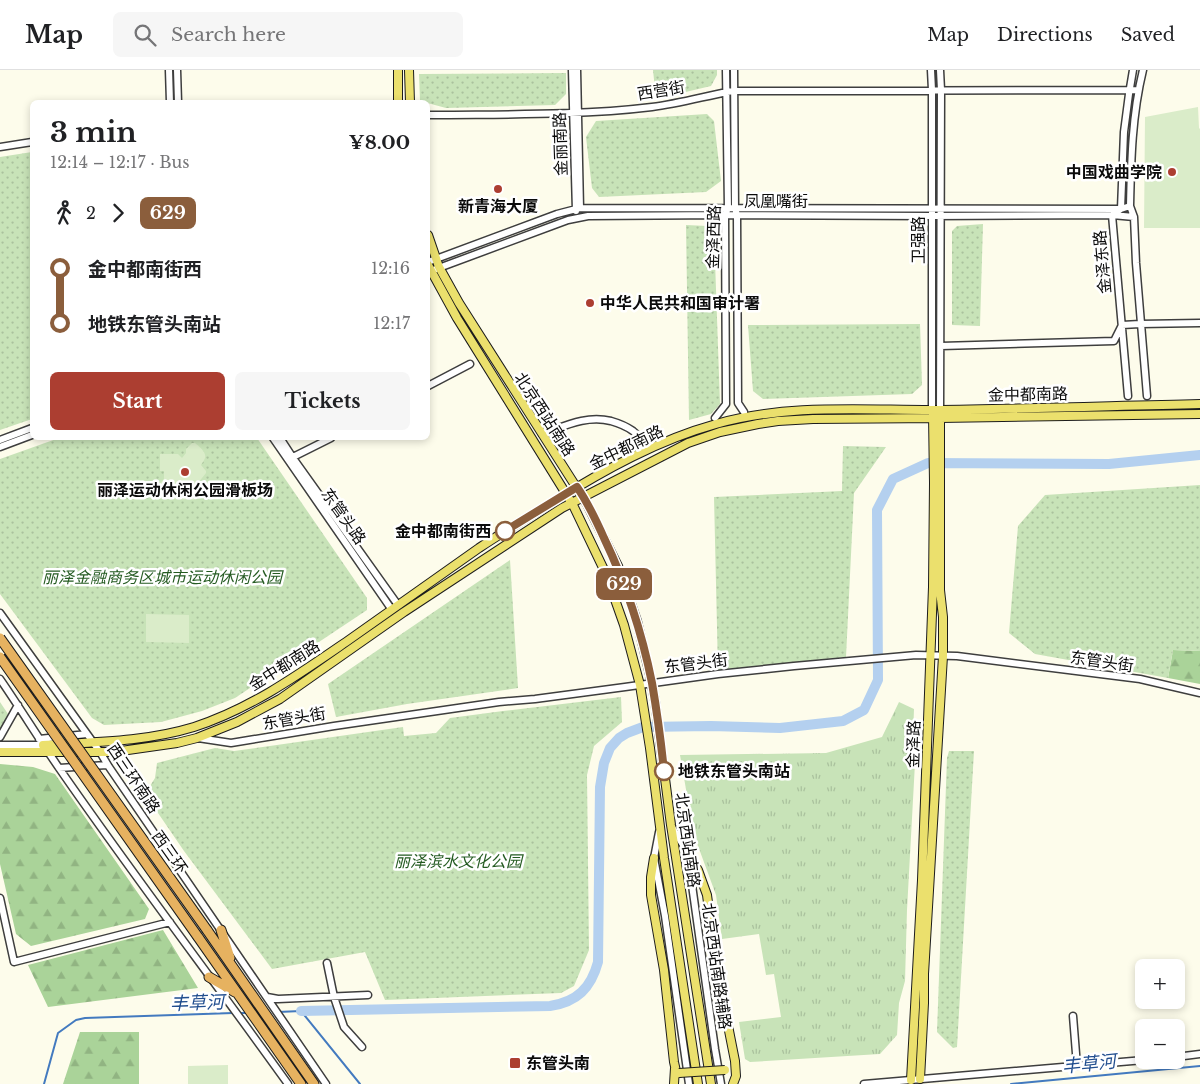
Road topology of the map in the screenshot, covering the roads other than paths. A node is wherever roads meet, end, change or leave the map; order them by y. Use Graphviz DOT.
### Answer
graph roads {
  1 [pos="169,70"];
  2 [pos="177,70"];
  3 [pos="398,70"];
  4 [pos="409,70"];
  5 [pos="572,70"];
  6 [pos="577,70"];
  7 [pos="726,70"];
  8 [pos="734,70"];
  9 [pos="931,70"];
  10 [pos="940,70"];
  11 [pos="1133,70"];
  12 [pos="1143,70"];
  13 [pos="932,90"];
  14 [pos="942,90"];
  15 [pos="1129,90"];
  16 [pos="1138,90"];
  17 [pos="730,92"];
  18 [pos="170,100"];
  19 [pos="178,100"];
  20 [pos="398,100"];
  21 [pos="410,100"];
  22 [pos="576,113"];
  23 [pos="430,114"];
  24 [pos="30,142"];
  25 [pos="0,147"];
  26 [pos="1130,206"];
  27 [pos="578,208"];
  28 [pos="1121,209"];
  29 [pos="731,212"];
  30 [pos="932,213"];
  31 [pos="941,213"];
  32 [pos="1112,215"];
  33 [pos="1134,217"];
  34 [pos="578,218"];
  35 [pos="430,241"];
  36 [pos="436,259"];
  37 [pos="430,265"];
  38 [pos="430,267"];
  39 [pos="439,267"];
  40 [pos="430,271"];
  41 [pos="1200,323"];
  42 [pos="1140,324"];
  43 [pos="1122,325"];
  44 [pos="942,346"];
  45 [pos="470,364"];
  46 [pos="430,385"];
  47 [pos="1128,396"];
  48 [pos="1147,396"];
  49 [pos="1200,404"];
  50 [pos="744,412"];
  51 [pos="936,414"];
  52 [pos="1200,414"];
  53 [pos="715,418"];
  54 [pos="30,429"];
  55 [pos="542,434"];
  56 [pos="30,436"];
  57 [pos="0,440"];
  58 [pos="275,440"];
  59 [pos="281,440"];
  60 [pos="327,440"];
  61 [pos="644,442"];
  62 [pos="0,447"];
  63 [pos="290,459"];
  64 [pos="937,483"];
  65 [pos="577,487"];
  66 [pos="566,493"];
  67 [pos="583,496"];
  68 [pos="571,503"];
  69 [pos="395,608"];
  70 [pos="0,612"];
  71 [pos="0,638"];
  72 [pos="931,655"];
  73 [pos="943,656"];
  74 [pos="0,657"];
  75 [pos="0,679"];
  76 [pos="652,683"];
  77 [pos="640,685"];
  78 [pos="1200,693"];
  79 [pos="18,705"];
  80 [pos="87,734"];
  81 [pos="0,737"];
  82 [pos="197,738"];
  83 [pos="41,742"];
  84 [pos="93,742"];
  85 [pos="0,745"];
  86 [pos="0,752"];
  87 [pos="48,752"];
  88 [pos="100,752"];
  89 [pos="107,765"];
  90 [pos="59,768"];
  91 [pos="671,825"];
  92 [pos="660,826"];
  93 [pos="686,850"];
  94 [pos="654,858"];
  95 [pos="0,898"];
  96 [pos="170,922"];
  97 [pos="222,930"];
  98 [pos="327,963"];
  99 [pos="233,968"];
  100 [pos="209,977"];
  101 [pos="237,993"];
  102 [pos="368,995"];
  103 [pos="267,997"];
  104 [pos="335,1000"];
  105 [pos="1073,1016"];
  106 [pos="362,1047"];
  107 [pos="1200,1054"];
  108 [pos="1185,1056"];
  109 [pos="1135,1061"];
  110 [pos="735,1064"];
  111 [pos="1077,1066"];
  112 [pos="677,1070"];
  113 [pos="920,1079"];
  114 [pos="911,1080"];
  115 [pos="288,1084"];
  116 [pos="301,1084"];
  117 [pos="314,1084"];
  118 [pos="326,1084"];
  119 [pos="674,1084"];
  120 [pos="689,1084"];
  121 [pos="698,1084"];
  122 [pos="711,1084"];
  123 [pos="721,1084"];
  124 [pos="732,1084"];
  125 [pos="864,1084"];
  1 -- 18 [label="street"];
  2 -- 19 [label="street"];
  3 -- 20 [label="main road"];
  4 -- 21 [label="main road"];
  5 -- 22 [label="street, 金丽南路"];
  6 -- 22 [label="street, 金丽南路"];
  7 -- 17 [label="street, 金泽西路"];
  8 -- 17 [label="street, 金泽西路"];
  9 -- 13 [label="street, 卫强路"];
  10 -- 14 [label="street, 卫强路"];
  11 -- 15 [label="street, 金泽东路"];
  12 -- 16 [label="street, 金泽东路"];
  13 -- 14 [label="street, 西营街"];
  13 -- 17 [label="street, 西营街"];
  13 -- 30 [label="street, 卫强路"];
  14 -- 15 [label="street, 西营街"];
  14 -- 31 [label="street, 卫强路"];
  15 -- 16 [label="street, 西营街"];
  15 -- 28 [label="street, 金泽东路"];
  16 -- 26 [label="street, 金泽东路"];
  17 -- 22 [label="street, 西营街"];
  17 -- 29 [label="street, 金泽西路"];
  22 -- 23 [label="street, 西营街"];
  22 -- 27 [label="street, 金丽南路"];
  24 -- 25 [label="street"];
  26 -- 28 [label="street, 凤凰嘴街"];
  26 -- 33 [label="street, 金泽东路"];
  27 -- 29 [label="street, 凤凰嘴街"];
  27 -- 34 [label="street, 金丽南路"];
  27 -- 36 [label="street, 凤凰嘴街"];
  28 -- 31 [label="street, 凤凰嘴街"];
  28 -- 32 [label="street, 金泽东路"];
  29 -- 30 [label="street, 凤凰嘴街"];
  29 -- 34 [label="street, 凤凰嘴街"];
  29 -- 50 [label="street, 金泽西路"];
  29 -- 53 [label="street, 金泽西路"];
  30 -- 31 [label="street, 凤凰嘴街"];
  30 -- 51 [label="street, 卫强路"];
  31 -- 32 [label="street, 凤凰嘴街"];
  31 -- 44 [label="street, 卫强路"];
  32 -- 33 [label="street, 凤凰嘴街"];
  32 -- 43 [label="street, 金泽东路"];
  33 -- 42 [label="street, 金泽东路"];
  34 -- 39 [label="street, 凤凰嘴街"];
  35 -- 36 [label="main road, 北京西站南路"];
  36 -- 37 [label="street, 凤凰嘴街"];
  36 -- 39 [label="main road, 北京西站南路"];
  38 -- 39 [label="street, 凤凰嘴街"];
  39 -- 55 [label="main road, 北京西站南路"];
  40 -- 66 [label="main road, 北京西站南路"];
  41 -- 42 [label="street"];
  42 -- 43 [label="street"];
  42 -- 48 [label="street, 金泽东路"];
  43 -- 44 [label="street"];
  43 -- 47 [label="street, 金泽东路"];
  44 -- 51 [label="street, 卫强路"];
  45 -- 46 [label="street"];
  49 -- 51 [label="main road, 金中都南路"];
  51 -- 52 [label="main road, 金中都南路"];
  51 -- 64 [label="main road, 金泽路"];
  51 -- 65 [label="main road, 金中都南路"];
  51 -- 67 [label="main road, 金中都南路"];
  54 -- 57 [label="street"];
  55 -- 61 [label="street"];
  55 -- 65 [label="main road, 北京西站南路"];
  56 -- 62 [label="street"];
  58 -- 63 [label="street, 东管头路"];
  59 -- 63 [label="street, 东管头路"];
  60 -- 63 [label="street"];
  63 -- 69 [label="street, 东管头路"];
  64 -- 72 [label="main road, 金泽路"];
  64 -- 73 [label="main road, 金泽路"];
  65 -- 66 [label="main road, 金中都南路"];
  65 -- 67 [label="main road, 北京西站南路"];
  66 -- 68 [label="main road, 北京西站南路"];
  66 -- 69 [label="main road, 金中都南路"];
  67 -- 68 [label="main road, 金中都南路"];
  67 -- 76 [label="main road, 北京西站南路"];
  68 -- 77 [label="main road, 北京西站南路"];
  68 -- 82 [label="main road, 金中都南路"];
  69 -- 84 [label="main road, 金中都南路"];
  70 -- 80 [label="street, 西三环南路"];
  71 -- 99 [label="highway, 西三环, bridge"];
  72 -- 73 [label="street, 东管头街"];
  72 -- 76 [label="street, 东管头街"];
  72 -- 114 [label="main road, 金泽路"];
  73 -- 78 [label="street, 东管头街"];
  73 -- 113 [label="main road, 金泽路"];
  74 -- 101 [label="highway, 西三环, bridge"];
  75 -- 79 [label="street"];
  76 -- 77 [label="street, 东管头街"];
  76 -- 91 [label="main road, 北京西站南路"];
  77 -- 82 [label="street, 东管头街"];
  77 -- 92 [label="main road, 北京西站南路"];
  79 -- 81 [label="street"];
  79 -- 83 [label="street"];
  80 -- 83 [label="street"];
  80 -- 84 [label="street, 西三环南路"];
  82 -- 88 [label="main road, 金中都南路"];
  83 -- 84 [label="main road, 金中都南路"];
  83 -- 85 [label="street"];
  83 -- 87 [label="street"];
  84 -- 88 [label="street, 西三环南路"];
  86 -- 87 [label="main road, 金中都南路"];
  87 -- 88 [label="main road, 金中都南路"];
  87 -- 90 [label="street"];
  88 -- 89 [label="street, 西三环南路"];
  89 -- 90 [label="street"];
  89 -- 97 [label="street, 西三环南路"];
  90 -- 96 [label="street"];
  91 -- 93 [label="street, 北京西站南路辅路"];
  91 -- 122 [label="main road, 北京西站南路"];
  92 -- 94 [label="street"];
  92 -- 121 [label="main road, 北京西站南路"];
  93 -- 110 [label="main road"];
  93 -- 123 [label="street, 北京西站南路辅路"];
  94 -- 112 [label="main road"];
  94 -- 120 [label="street"];
  95 -- 96 [label="street"];
  96 -- 100 [label="street"];
  97 -- 99 [label="highway"];
  97 -- 103 [label="street, 西三环南路"];
  98 -- 104 [label="street"];
  99 -- 117 [label="highway, 西三环"];
  100 -- 101 [label="highway"];
  100 -- 115 [label="street"];
  101 -- 116 [label="highway, 西三环"];
  102 -- 104 [label="street"];
  103 -- 104 [label="street"];
  103 -- 118 [label="street, 西三环南路"];
  104 -- 106 [label="street"];
  105 -- 111 [label="street"];
  107 -- 108 [label="street"];
  109 -- 111 [label="street"];
  110 -- 112 [label="main road, bridge"];
  110 -- 124 [label="main road"];
  111 -- 113 [label="street"];
  112 -- 119 [label="main road"];
  113 -- 114 [label="street"];
  114 -- 125 [label="street"];
}
